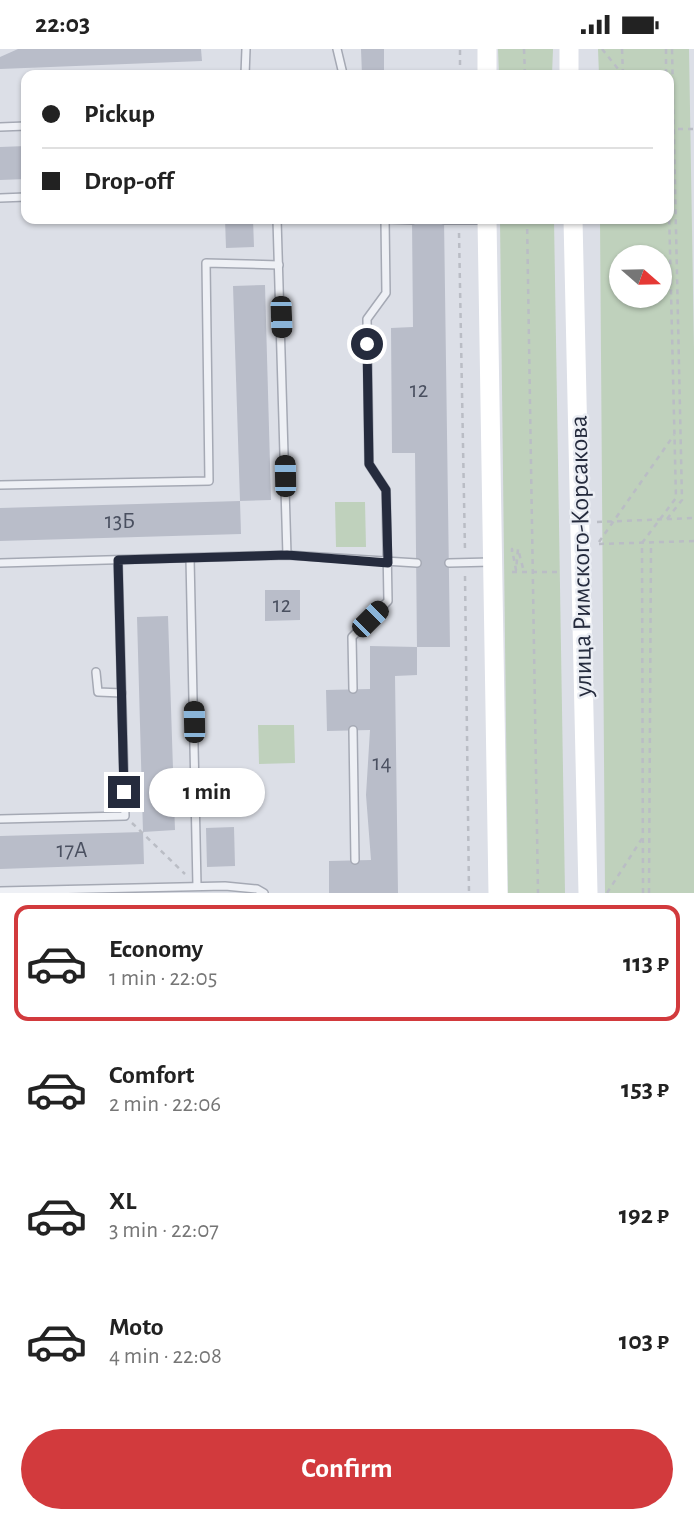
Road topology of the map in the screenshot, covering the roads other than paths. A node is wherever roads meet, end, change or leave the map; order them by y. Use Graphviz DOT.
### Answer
graph roads {
  1 [pos="246,49"];
  2 [pos="337,49"];
  3 [pos="487,49"];
  4 [pos="569,49"];
  5 [pos="245,70"];
  6 [pos="342,70"];
  7 [pos="487,70"];
  8 [pos="569,70"];
  9 [pos="21,126"];
  10 [pos="0,127"];
  11 [pos="21,197"];
  12 [pos="0,198"];
  13 [pos="277,224"];
  14 [pos="385,224"];
  15 [pos="487,224"];
  16 [pos="573,224"];
  17 [pos="279,265"];
  18 [pos="0,485"];
  19 [pos="287,555"];
  20 [pos="190,558"];
  21 [pos="118,560"];
  22 [pos="0,563"];
  23 [pos="388,563"];
  24 [pos="417,563"];
  25 [pos="449,563"];
  26 [pos="504,563"];
  27 [pos="96,672"];
  28 [pos="353,689"];
  29 [pos="122,693"];
  30 [pos="353,730"];
  31 [pos="0,819"];
  32 [pos="355,860"];
  33 [pos="197,886"];
  34 [pos="0,891"];
  35 [pos="264,893"];
  36 [pos="498,893"];
  37 [pos="588,893"];
  1 -- 5 [label="lane"];
  2 -- 6 [label="lane"];
  3 -- 7 [label="street"];
  4 -- 8 [label="street"];
  9 -- 10 [label="lane"];
  11 -- 12 [label="lane"];
  13 -- 17 [label="lane"];
  14 -- 23 [label="lane"];
  15 -- 26 [label="street"];
  16 -- 37 [label="street, улица Римского-Корсакова"];
  17 -- 18 [label="lane"];
  17 -- 19 [label="lane"];
  19 -- 20 [label="lane"];
  19 -- 23 [label="lane"];
  20 -- 21 [label="lane"];
  20 -- 33 [label="lane"];
  21 -- 22 [label="lane"];
  21 -- 29 [label="lane"];
  23 -- 24 [label="lane"];
  23 -- 28 [label="lane"];
  25 -- 26 [label="lane"];
  26 -- 36 [label="street"];
  27 -- 29 [label="lane"];
  29 -- 31 [label="lane"];
  30 -- 32 [label="lane"];
  33 -- 34 [label="lane"];
  33 -- 35 [label="lane"];
}
